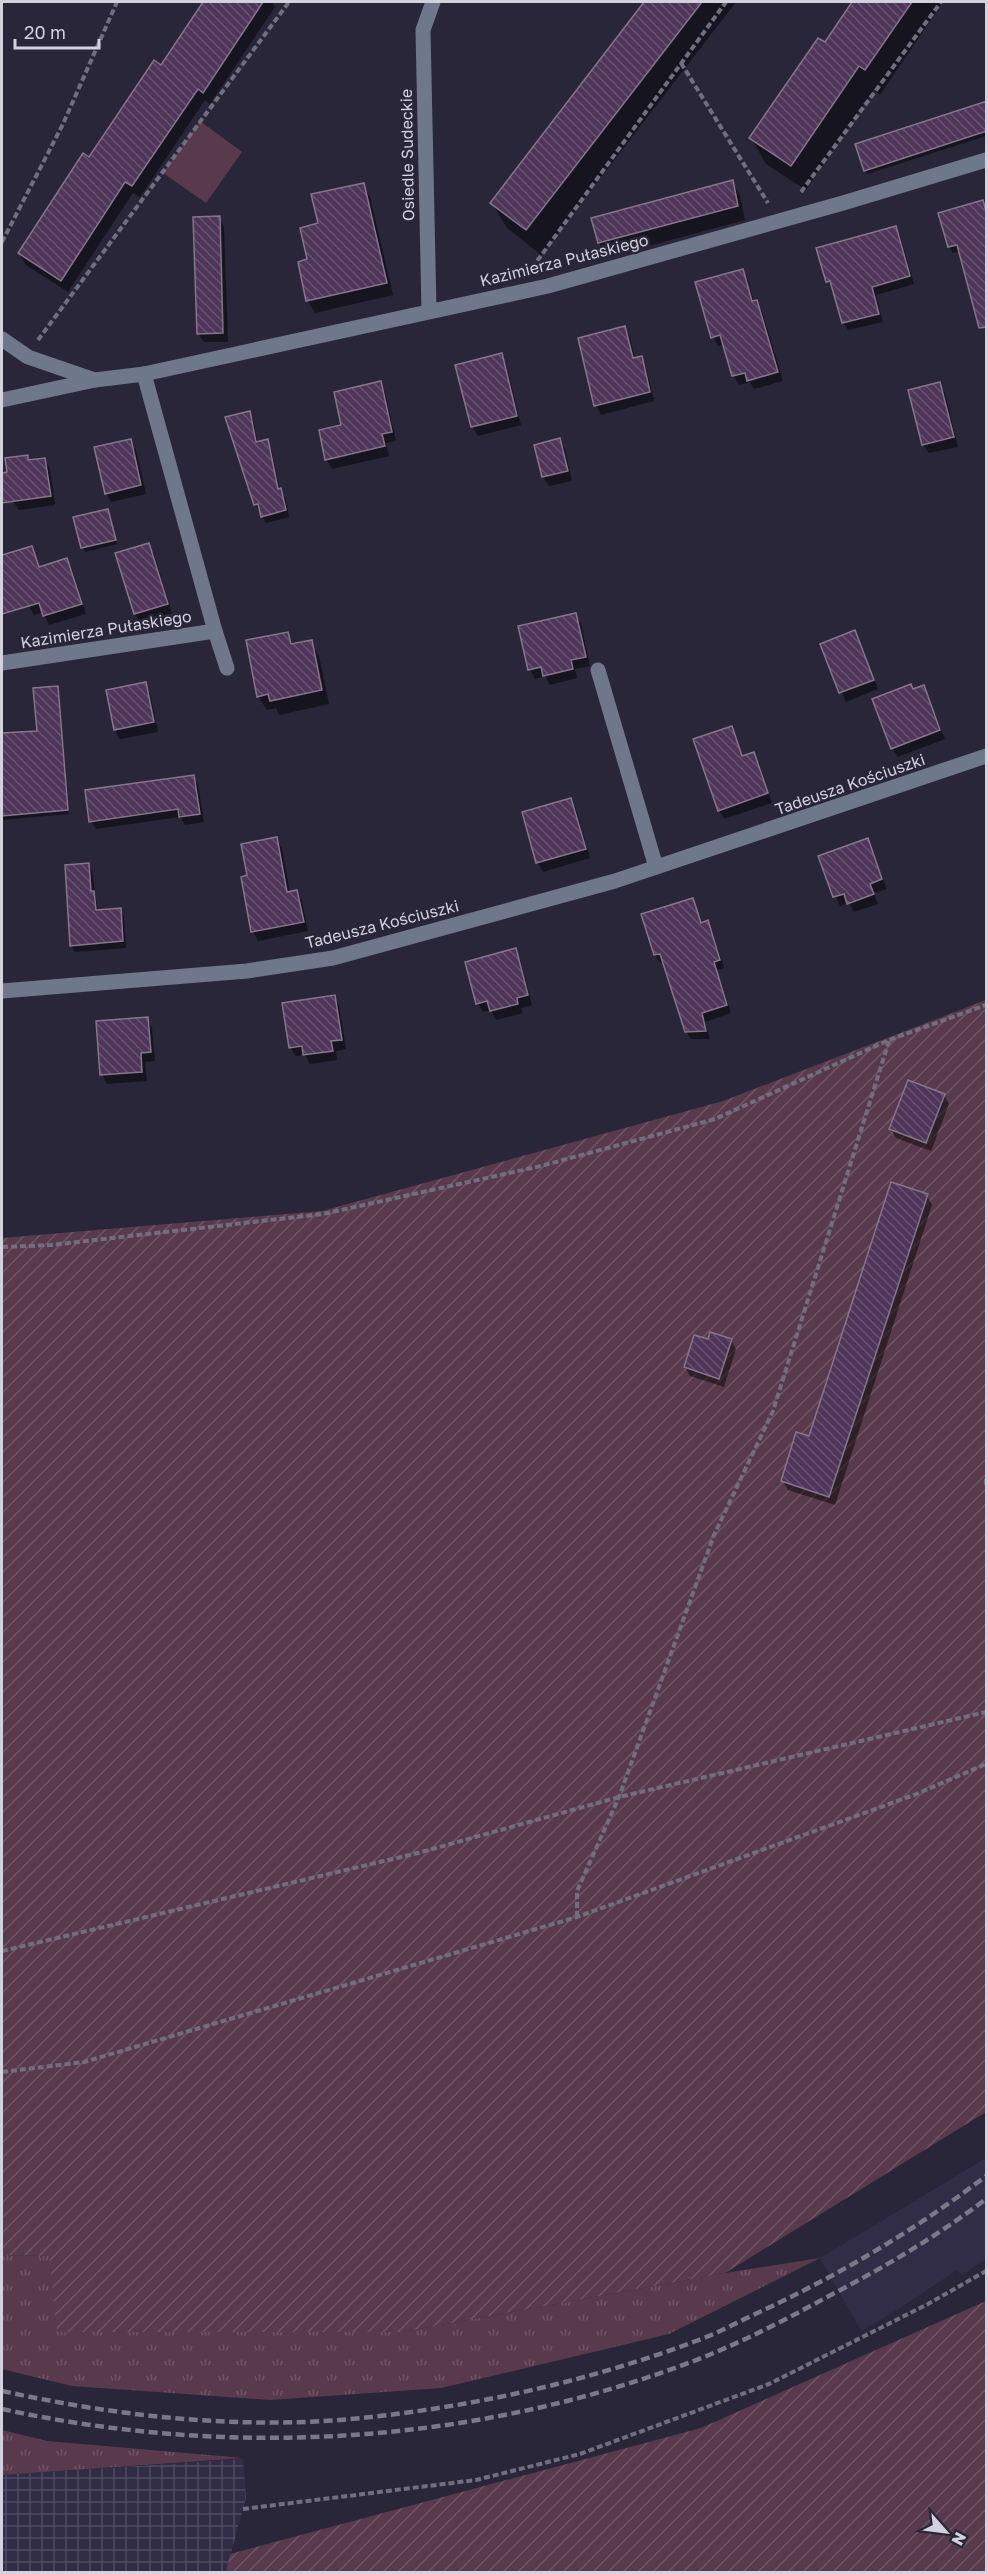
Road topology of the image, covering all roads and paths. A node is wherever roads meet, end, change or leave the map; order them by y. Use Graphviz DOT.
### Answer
graph roads {
  1 [pos="117,2"];
  2 [pos="289,2"];
  3 [pos="433,2"];
  4 [pos="726,2"];
  5 [pos="941,2"];
  6 [pos="681,63"];
  7 [pos="987,160"];
  8 [pos="779,221"];
  9 [pos="2,242"];
  10 [pos="514,293"];
  11 [pos="429,310"];
  12 [pos="28,338"];
  13 [pos="2,339"];
  14 [pos="144,374"];
  15 [pos="95,380"];
  16 [pos="2,400"];
  17 [pos="215,631"];
  18 [pos="2,663"];
  19 [pos="227,668"];
  20 [pos="598,670"];
  21 [pos="987,756"];
  22 [pos="656,867"];
  23 [pos="2,991"];
  24 [pos="987,1005"];
  25 [pos="889,1040"];
  26 [pos="2,1247"];
  27 [pos="987,1479"];
  28 [pos="987,1487"];
  29 [pos="987,1712"];
  30 [pos="987,1764"];
  31 [pos="619,1797"];
  32 [pos="577,1917"];
  33 [pos="2,1951"];
  34 [pos="2,2072"];
  35 [pos="987,2271"];
  36 [pos="243,2509"];
  1 -- 9 [label="path"];
  2 -- 12 [label="path"];
  3 -- 11 [label="street, Osiedle Sudeckie"];
  4 -- 6 [label="path"];
  5 -- 8 [label="path"];
  6 -- 8 [label="path"];
  6 -- 10 [label="path"];
  7 -- 8 [label="street, Kazimierza Pułaskiego"];
  8 -- 10 [label="street, Kazimierza Pułaskiego"];
  10 -- 11 [label="street, Kazimierza Pułaskiego"];
  11 -- 14 [label="street, Kazimierza Pułaskiego"];
  13 -- 15 [label="street, Kazimierza Pułaskiego"];
  14 -- 15 [label="street, Kazimierza Pułaskiego"];
  14 -- 17 [label="street, Kazimierza Pułaskiego"];
  15 -- 16 [label="street, Kazimierza Pułaskiego"];
  17 -- 18 [label="street, Kazimierza Pułaskiego"];
  17 -- 19 [label="street, Kazimierza Pułaskiego"];
  20 -- 22 [label="street"];
  21 -- 22 [label="street, Tadeusza Kościuszki"];
  22 -- 23 [label="street, Tadeusza Kościuszki"];
  24 -- 25 [label="path"];
  25 -- 26 [label="path"];
  25 -- 31 [label="path"];
  27 -- 28 [label="path"];
  29 -- 31 [label="path"];
  30 -- 32 [label="path"];
  31 -- 32 [label="path"];
  31 -- 33 [label="path"];
  32 -- 34 [label="path"];
  35 -- 36 [label="path"];
}
